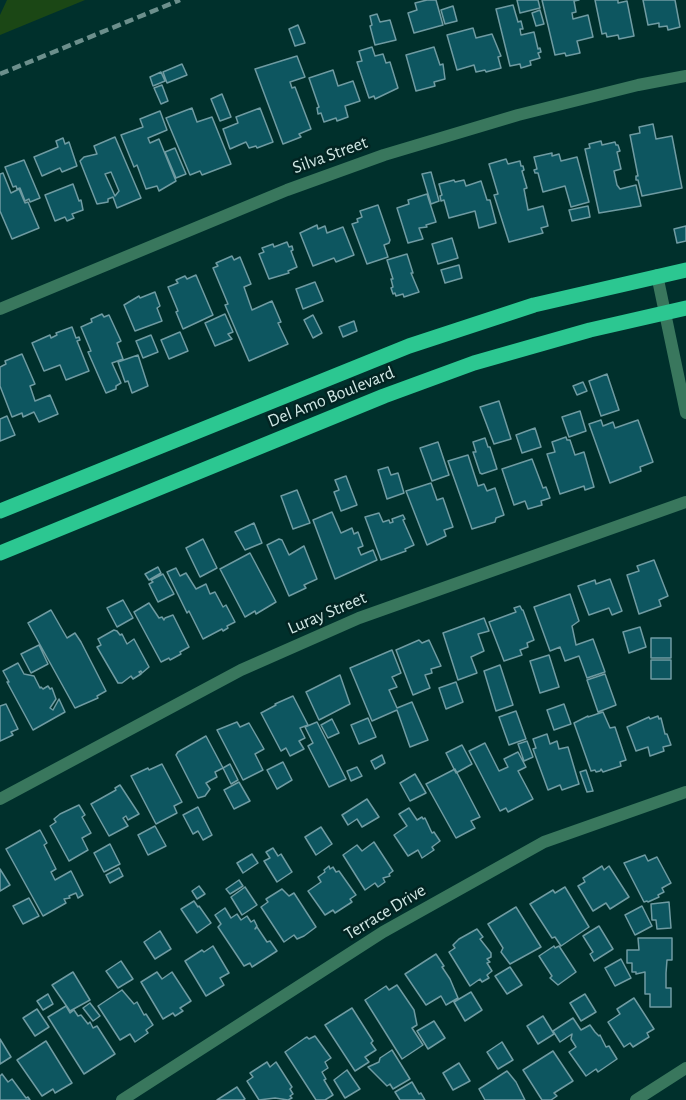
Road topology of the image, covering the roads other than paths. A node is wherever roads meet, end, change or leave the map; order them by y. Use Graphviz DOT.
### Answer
graph roads {
  1 [pos="686,76"];
  2 [pos="686,270"];
  3 [pos="657,275"];
  4 [pos="686,308"];
  5 [pos="0,309"];
  6 [pos="666,312"];
  7 [pos="686,413"];
  8 [pos="686,502"];
  9 [pos="0,511"];
  10 [pos="0,553"];
  11 [pos="686,792"];
  12 [pos="0,799"];
  13 [pos="686,1068"];
  14 [pos="122,1100"];
  15 [pos="636,1100"];
  1 -- 5 [label="street, Silva Street"];
  2 -- 3 [label="main road, Del Amo Boulevard"];
  3 -- 6 [label="street"];
  3 -- 9 [label="main road, Del Amo Boulevard"];
  4 -- 6 [label="main road, Del Amo Boulevard"];
  6 -- 7 [label="street"];
  6 -- 10 [label="main road, Del Amo Boulevard"];
  8 -- 12 [label="street, Luray Street"];
  11 -- 14 [label="street, Terrace Drive"];
  13 -- 15 [label="street"];
}
